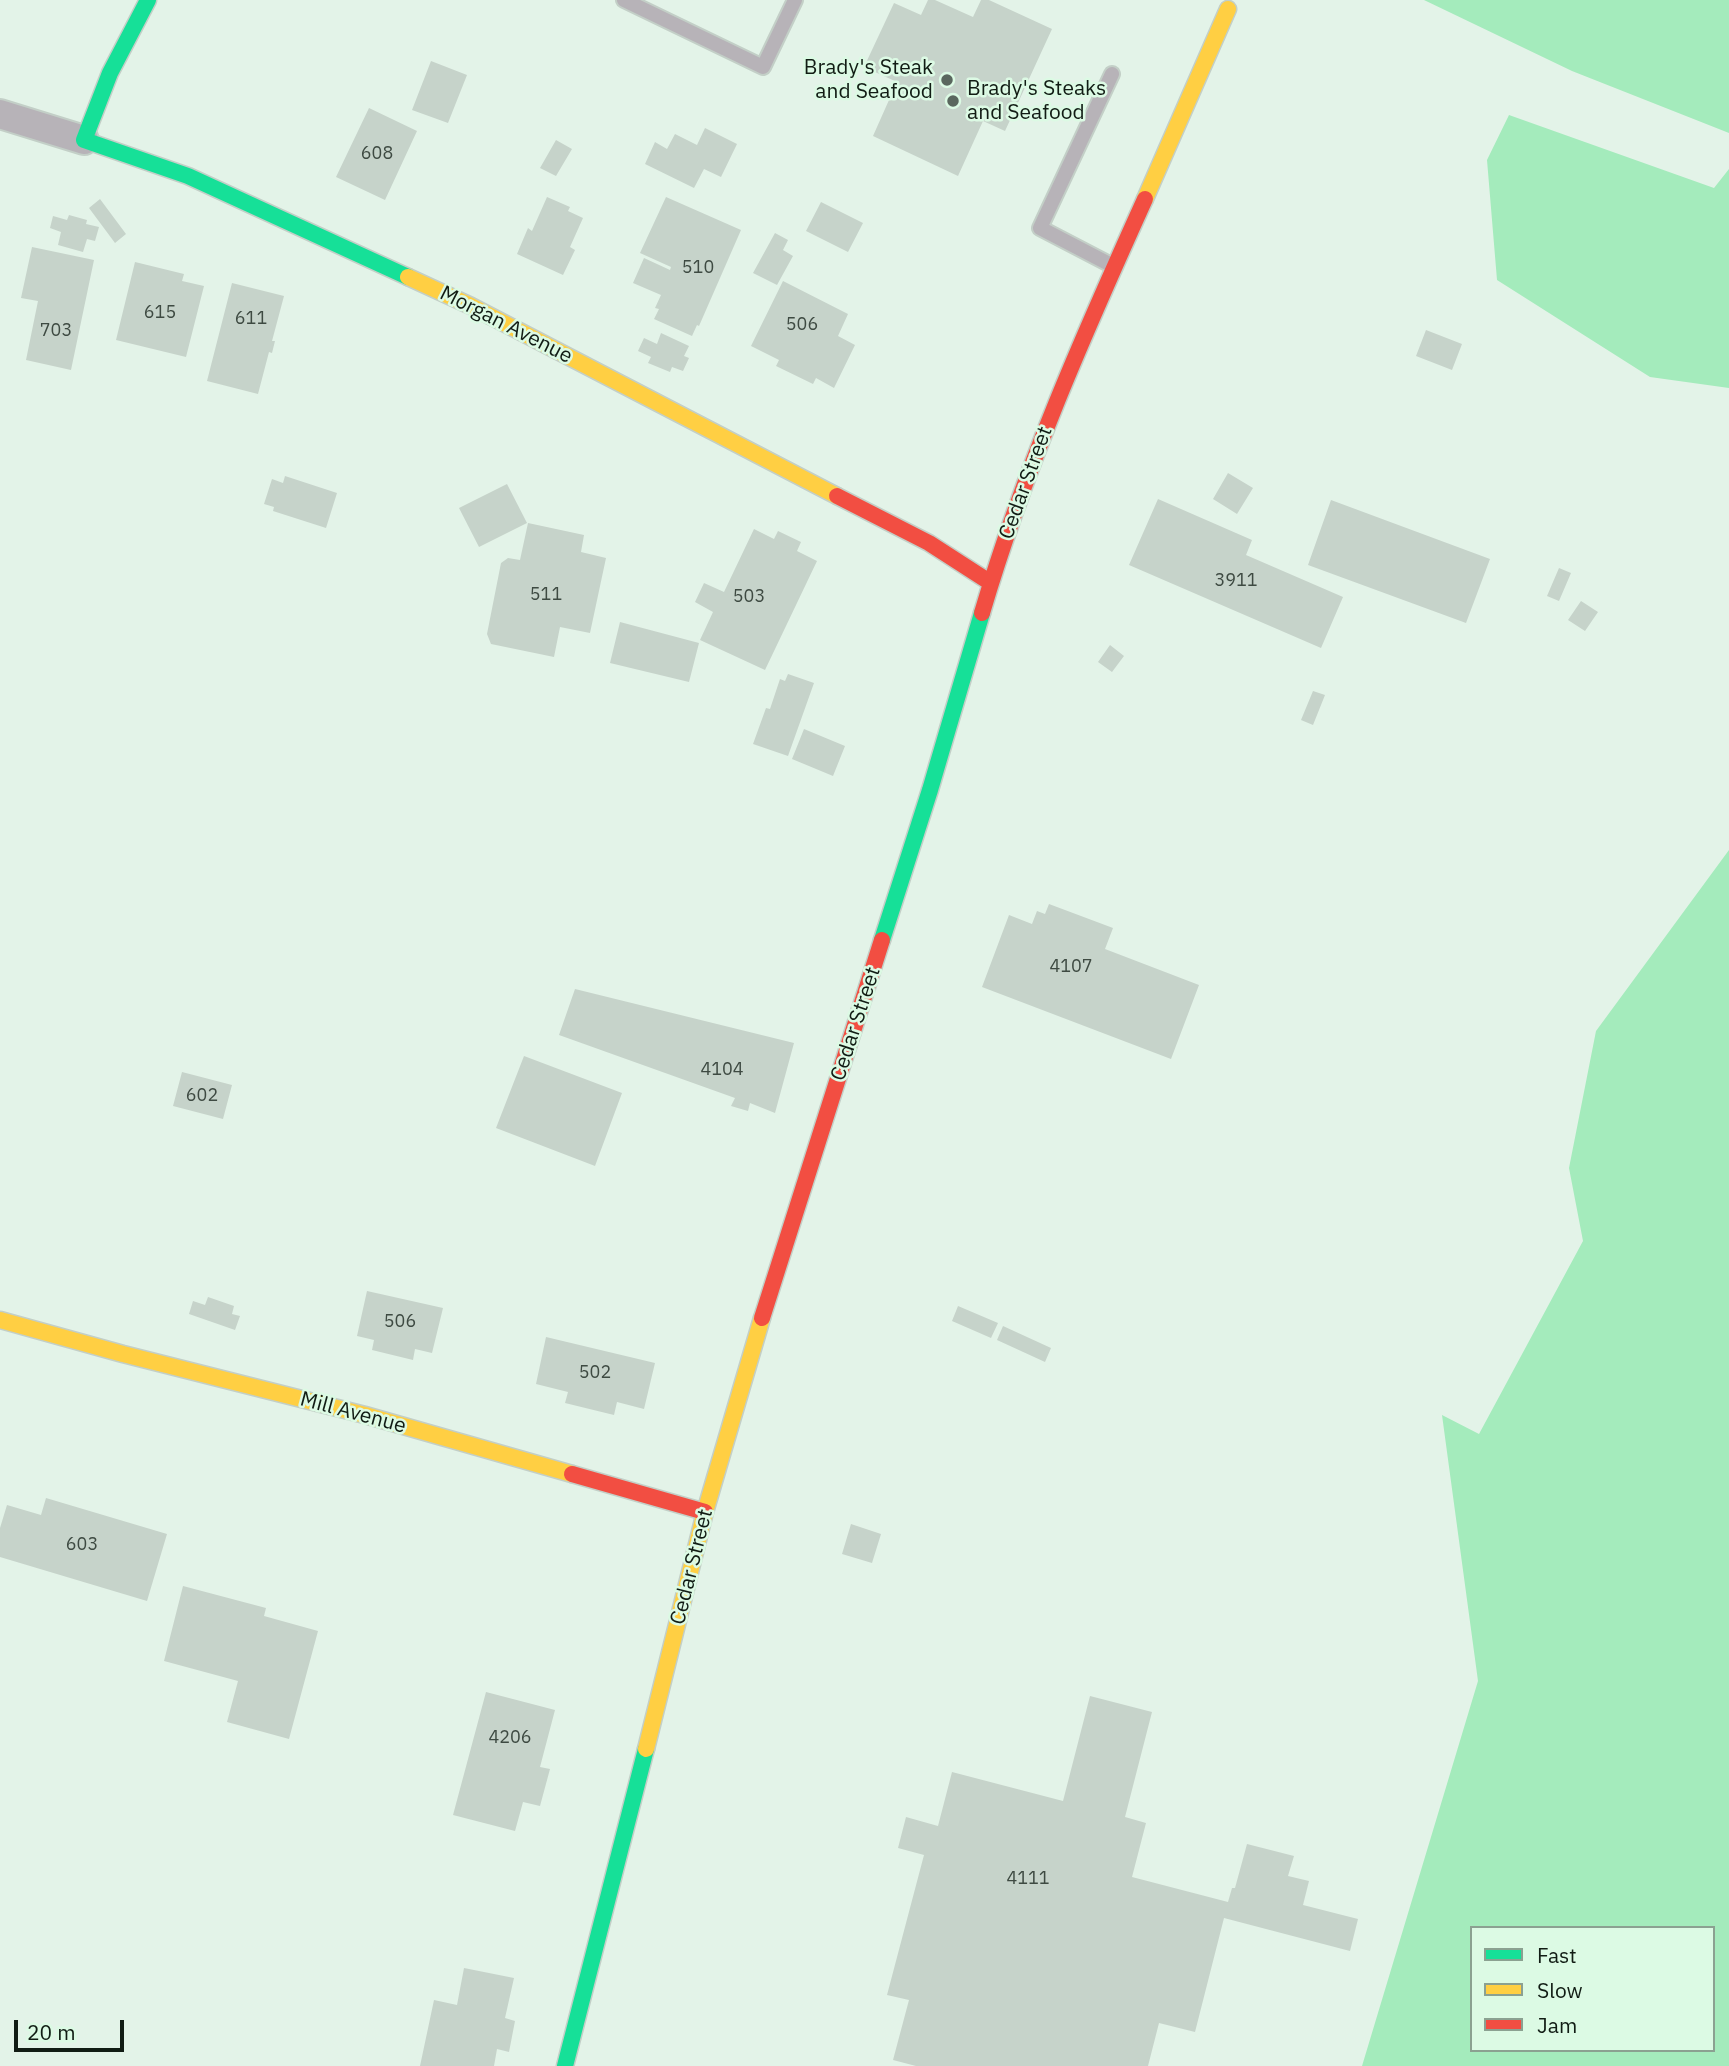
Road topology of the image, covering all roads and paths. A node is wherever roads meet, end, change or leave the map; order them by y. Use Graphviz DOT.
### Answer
graph roads {
  1 [pos="148,0"];
  2 [pos="624,0"];
  3 [pos="795,0"];
  4 [pos="1228,9"];
  5 [pos="1112,74"];
  6 [pos="0,114"];
  7 [pos="84,140"];
  8 [pos="1114,267"];
  9 [pos="991,583"];
  10 [pos="0,1320"];
  11 [pos="705,1512"];
  12 [pos="565,2066"];
  1 -- 7 [label="street"];
  2 -- 3 [label="lane"];
  4 -- 8 [label="street, Cedar Street"];
  5 -- 8 [label="lane"];
  6 -- 7 [label="street, Morgan Avenue"];
  7 -- 9 [label="street, Morgan Avenue"];
  8 -- 9 [label="street, Cedar Street"];
  9 -- 11 [label="street, Cedar Street"];
  10 -- 11 [label="street, Mill Avenue"];
  11 -- 12 [label="street, Cedar Street"];
}
